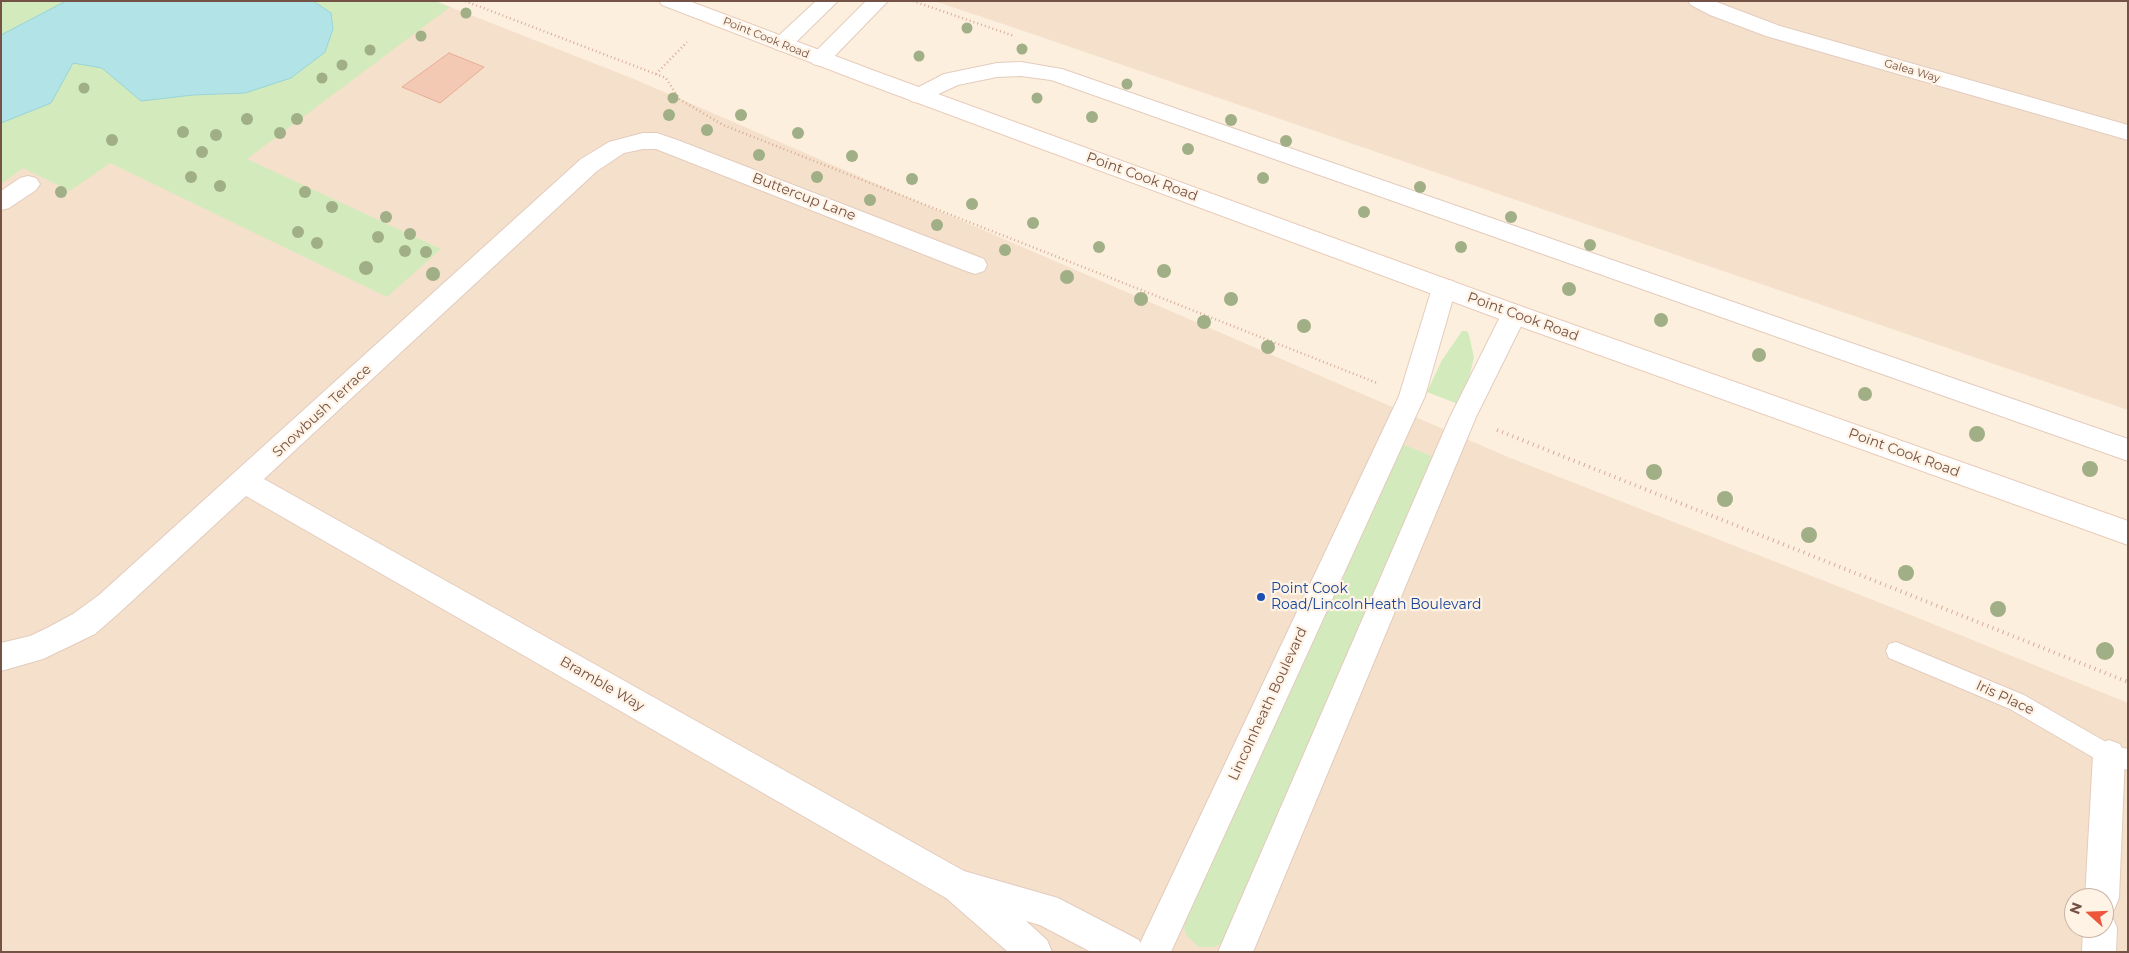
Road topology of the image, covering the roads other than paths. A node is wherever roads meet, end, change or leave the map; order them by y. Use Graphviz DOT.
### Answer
graph roads {
  1 [pos="669,1"];
  2 [pos="828,1"];
  3 [pos="878,1"];
  4 [pos="1698,1"];
  5 [pos="782,44"];
  6 [pos="820,59"];
  7 [pos="919,96"];
  8 [pos="2128,133"];
  9 [pos="630,143"];
  10 [pos="28,184"];
  11 [pos="1,202"];
  12 [pos="975,265"];
  13 [pos="1444,288"];
  14 [pos="1514,314"];
  15 [pos="2128,450"];
  16 [pos="245,482"];
  17 [pos="2128,533"];
  18 [pos="1896,651"];
  19 [pos="1,657"];
  20 [pos="2118,757"];
  21 [pos="958,886"];
  22 [pos="2103,888"];
  23 [pos="2100,938"];
  24 [pos="1035,952"];
  25 [pos="1128,952"];
  26 [pos="1152,952"];
  27 [pos="1235,952"];
  28 [pos="2099,952"];
  1 -- 5 [label="street, Point Cook Road"];
  2 -- 5 [label="street"];
  3 -- 6 [label="street"];
  4 -- 8 [label="street, Galea Way"];
  5 -- 6 [label="street, Point Cook Road"];
  6 -- 7 [label="street, Point Cook Road"];
  7 -- 13 [label="street, Point Cook Road"];
  7 -- 15 [label="street"];
  9 -- 12 [label="street, Buttercup Lane"];
  9 -- 16 [label="street, Snowbush Terrace"];
  10 -- 11 [label="street"];
  13 -- 14 [label="street, Point Cook Road"];
  13 -- 26 [label="street, Lincolnheath Boulevard"];
  14 -- 17 [label="street, Point Cook Road"];
  14 -- 27 [label="street"];
  16 -- 19 [label="street, Snowbush Terrace"];
  16 -- 21 [label="street, Bramble Way"];
  18 -- 20 [label="lane, Iris Place"];
  20 -- 22 [label="street, Iris Place"];
  21 -- 24 [label="street, Bramble Way"];
  21 -- 25 [label="street, Bramble Way"];
  23 -- 28 [label="street"];
}
